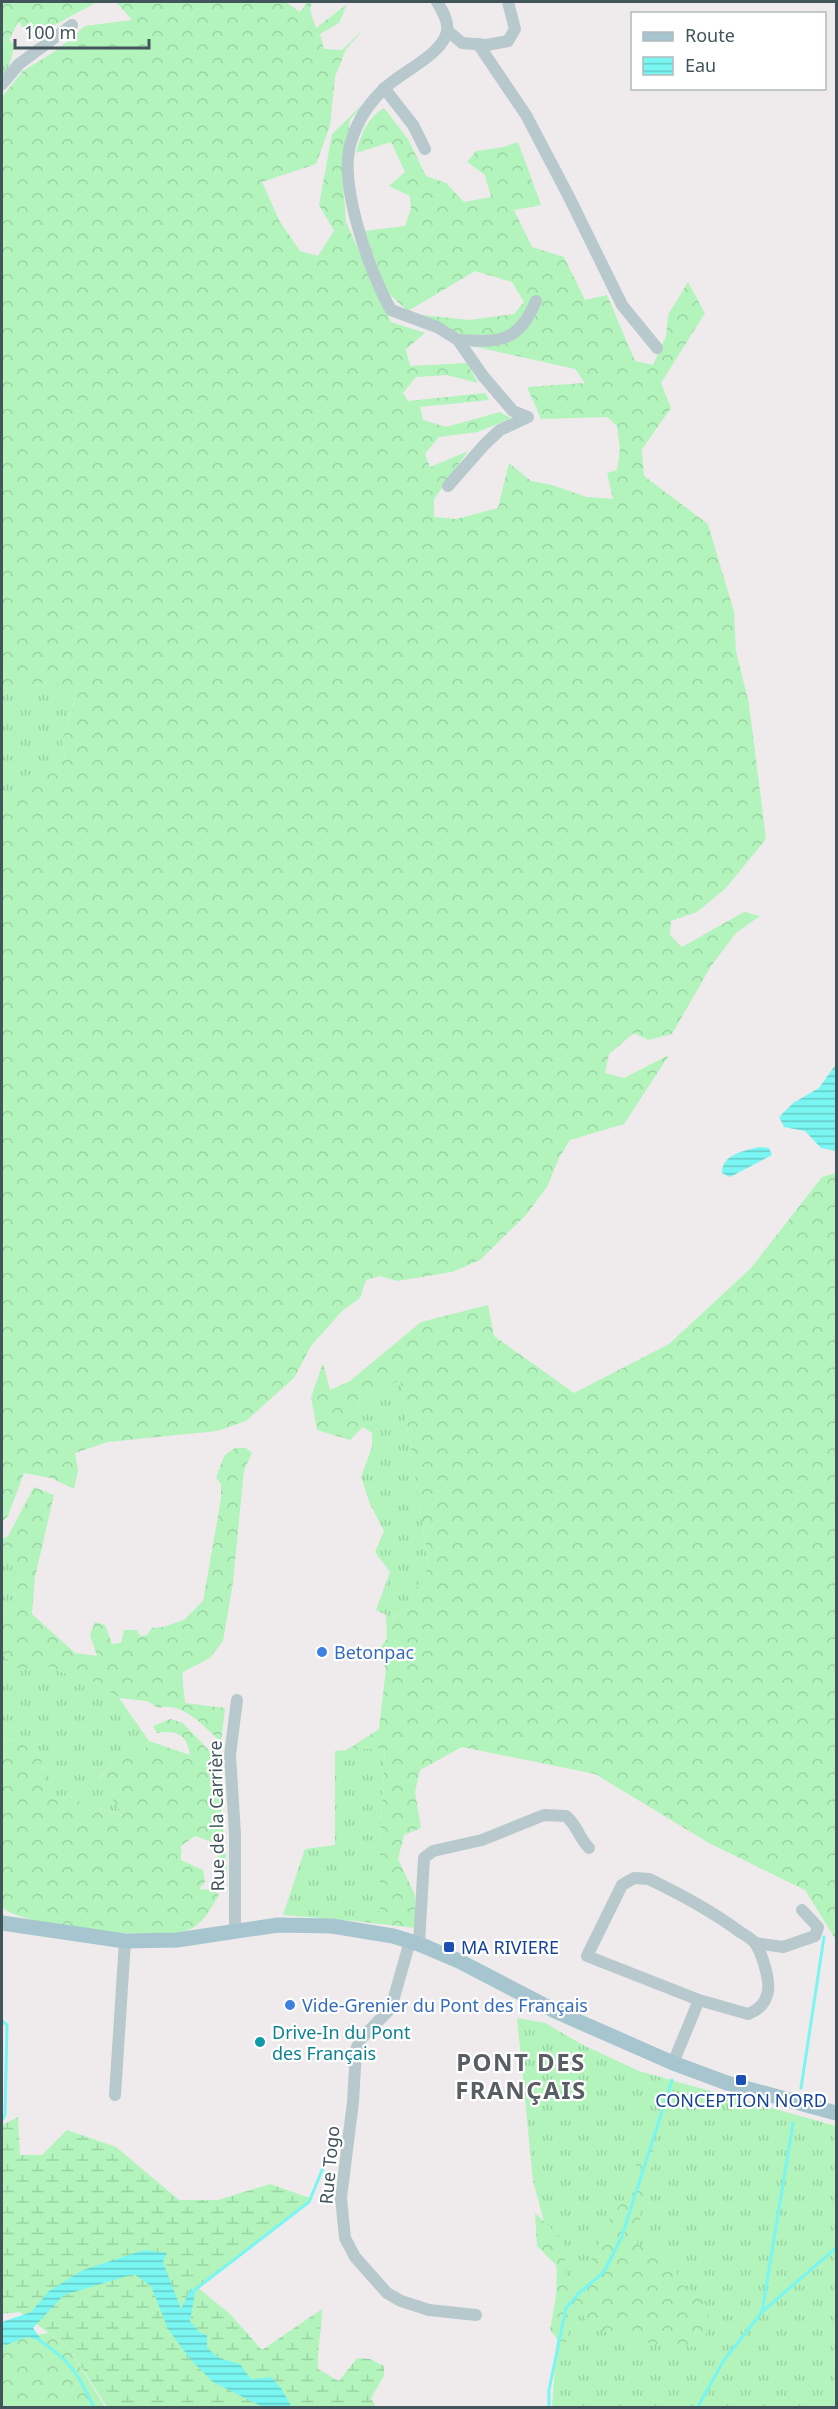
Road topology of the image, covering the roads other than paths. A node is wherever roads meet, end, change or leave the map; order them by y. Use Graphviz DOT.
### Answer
graph roads {
  1 [pos="437,2"];
  2 [pos="508,2"];
  3 [pos="72,25"];
  4 [pos="447,31"];
  5 [pos="478,44"];
  6 [pos="2,84"];
  7 [pos="384,88"];
  8 [pos="425,149"];
  9 [pos="537,301"];
  10 [pos="458,340"];
  11 [pos="657,348"];
  12 [pos="448,486"];
  13 [pos="237,1700"];
  14 [pos="589,1848"];
  15 [pos="802,1910"];
  16 [pos="2,1923"];
  17 [pos="29,1926"];
  18 [pos="2,1928"];
  19 [pos="235,1931"];
  20 [pos="126,1941"];
  21 [pos="755,1943"];
  22 [pos="412,1944"];
  23 [pos="699,2000"];
  24 [pos="673,2063"];
  25 [pos="115,2095"];
  26 [pos="837,2113"];
  27 [pos="476,2316"];
  1 -- 4 [label="street"];
  2 -- 5 [label="street"];
  3 -- 6 [label="street"];
  4 -- 5 [label="street"];
  4 -- 7 [label="street"];
  5 -- 11 [label="street"];
  7 -- 8 [label="street"];
  7 -- 10 [label="street"];
  9 -- 10 [label="street"];
  10 -- 12 [label="street"];
  13 -- 19 [label="street, Rue de la Carrière"];
  14 -- 22 [label="street, Rue Togo"];
  15 -- 21 [label="street"];
  16 -- 17 [label="main road"];
  17 -- 18 [label="main road"];
  17 -- 20 [label="main road"];
  19 -- 20 [label="main road"];
  19 -- 22 [label="main road"];
  20 -- 25 [label="street"];
  21 -- 23 [label="street"];
  21 -- 23 [label="street"];
  22 -- 24 [label="main road"];
  22 -- 27 [label="street, Rue Togo"];
  23 -- 24 [label="street"];
  24 -- 26 [label="main road"];
}
